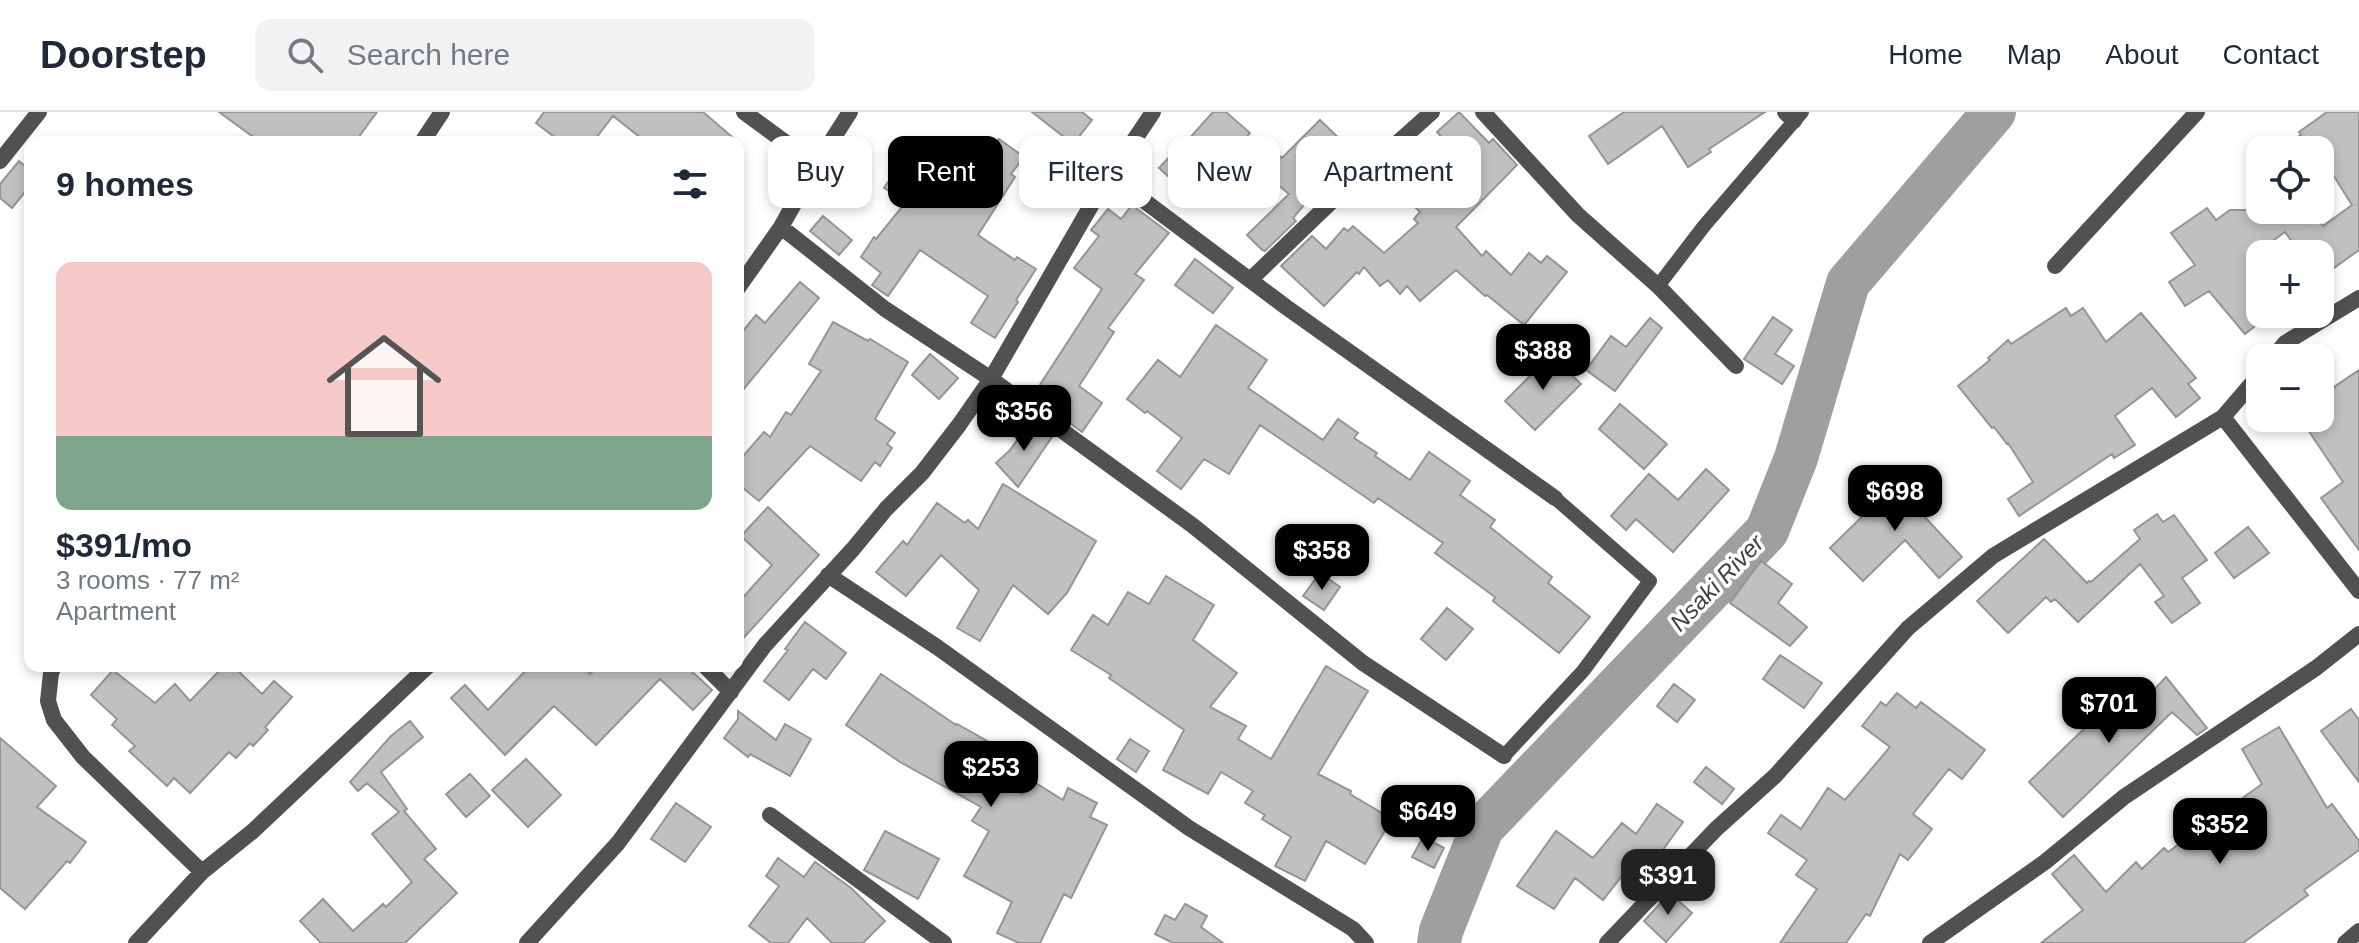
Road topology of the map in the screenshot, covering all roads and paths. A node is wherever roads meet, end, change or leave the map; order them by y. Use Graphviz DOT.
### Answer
graph roads {
  1 [pos="39,112"];
  2 [pos="442,112"];
  3 [pos="744,112"];
  4 [pos="850,112"];
  5 [pos="1153,112"];
  6 [pos="1432,112"];
  7 [pos="1483,112"];
  8 [pos="2197,112"];
  9 [pos="1794,115"];
  10 [pos="426,136"];
  11 [pos="777,136"];
  12 [pos="835,136"];
  13 [pos="1137,136"];
  14 [pos="0,161"];
  15 [pos="1152,207"];
  16 [pos="792,208"];
  17 [pos="1090,208"];
  18 [pos="781,227"];
  19 [pos="2055,266"];
  20 [pos="744,279"];
  21 [pos="1250,280"];
  22 [pos="1658,286"];
  23 [pos="2359,298"];
  24 [pos="2284,344"];
  25 [pos="1736,366"];
  26 [pos="991,379"];
  27 [pos="2246,390"];
  28 [pos="2223,417"];
  29 [pos="1555,498"];
  30 [pos="828,575"];
  31 [pos="2359,591"];
  32 [pos="2359,634"];
  33 [pos="51,672"];
  34 [pos="422,672"];
  35 [pos="711,672"];
  36 [pos="731,692"];
  37 [pos="1504,756"];
  38 [pos="770,815"];
  39 [pos="202,872"];
  40 [pos="2359,931"];
  41 [pos="136,943"];
  42 [pos="527,943"];
  43 [pos="944,943"];
  44 [pos="1366,943"];
  45 [pos="1607,943"];
  46 [pos="1930,943"];
  47 [pos="2345,943"];
  1 -- 14 [label="street"];
  2 -- 10 [label="street"];
  3 -- 11 [label="street"];
  4 -- 12 [label="street"];
  5 -- 13 [label="street"];
  6 -- 21 [label="street"];
  7 -- 22 [label="street"];
  8 -- 19 [label="street"];
  9 -- 22 [label="lane"];
  15 -- 21 [label="street"];
  16 -- 18 [label="street"];
  17 -- 26 [label="street"];
  18 -- 20 [label="street"];
  18 -- 26 [label="street"];
  21 -- 29 [label="street"];
  22 -- 25 [label="street"];
  23 -- 24 [label="street"];
  26 -- 30 [label="street"];
  26 -- 37 [label="street"];
  27 -- 28 [label="street"];
  28 -- 31 [label="street"];
  28 -- 45 [label="street"];
  29 -- 37 [label="lane"];
  30 -- 36 [label="street"];
  30 -- 44 [label="street"];
  32 -- 46 [label="street"];
  33 -- 39 [label="street"];
  34 -- 39 [label="street"];
  35 -- 36 [label="street"];
  36 -- 42 [label="street"];
  38 -- 43 [label="street"];
  39 -- 41 [label="street"];
  40 -- 47 [label="street"];
}
